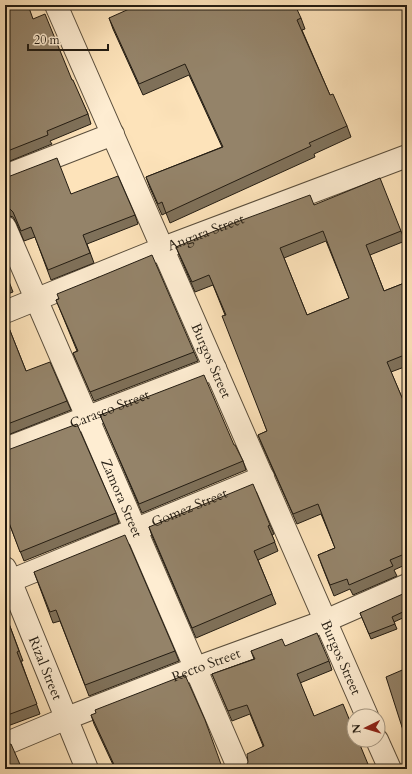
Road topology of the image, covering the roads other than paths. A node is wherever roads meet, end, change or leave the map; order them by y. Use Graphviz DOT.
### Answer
graph roads {
  1 [pos="56,5"];
  2 [pos="113,134"];
  3 [pos="407,156"];
  4 [pos="5,176"];
  5 [pos="5,226"];
  6 [pos="163,248"];
  7 [pos="37,300"];
  8 [pos="5,312"];
  9 [pos="215,368"];
  10 [pos="88,418"];
  11 [pos="5,450"];
  12 [pos="263,477"];
  13 [pos="136,530"];
  14 [pos="7,577"];
  15 [pos="407,585"];
  16 [pos="325,620"];
  17 [pos="196,668"];
  18 [pos="364,708"];
  19 [pos="67,718"];
  20 [pos="5,744"];
  21 [pos="380,748"];
  22 [pos="384,767"];
  23 [pos="87,769"];
  24 [pos="239,769"];
  1 -- 2 [label="street, Burgos Street"];
  2 -- 4 [label="street"];
  2 -- 6 [label="street, Burgos Street"];
  3 -- 6 [label="street, Angara Street"];
  5 -- 7 [label="street, Zamora Street"];
  6 -- 7 [label="street, Angara Street"];
  6 -- 9 [label="street, Burgos Street"];
  7 -- 8 [label="street, Angara Street"];
  7 -- 10 [label="street, Zamora Street"];
  9 -- 10 [label="street, Carasco Street"];
  9 -- 12 [label="street, Burgos Street"];
  10 -- 11 [label="street, Carasco Street"];
  10 -- 13 [label="street, Zamora Street"];
  12 -- 13 [label="street, Gomez Street"];
  12 -- 16 [label="street, Burgos Street"];
  13 -- 14 [label="street, Gomez Street"];
  13 -- 17 [label="street, Zamora Street"];
  14 -- 19 [label="street, Rizal Street"];
  15 -- 16 [label="street, Recto Street"];
  16 -- 17 [label="street, Recto Street"];
  16 -- 18 [label="street, Burgos Street"];
  17 -- 19 [label="street, Recto Street"];
  17 -- 24 [label="street, Zamora Street"];
  19 -- 20 [label="street, Recto Street"];
  19 -- 23 [label="street, Rizal Street"];
  21 -- 22 [label="street"];
}
